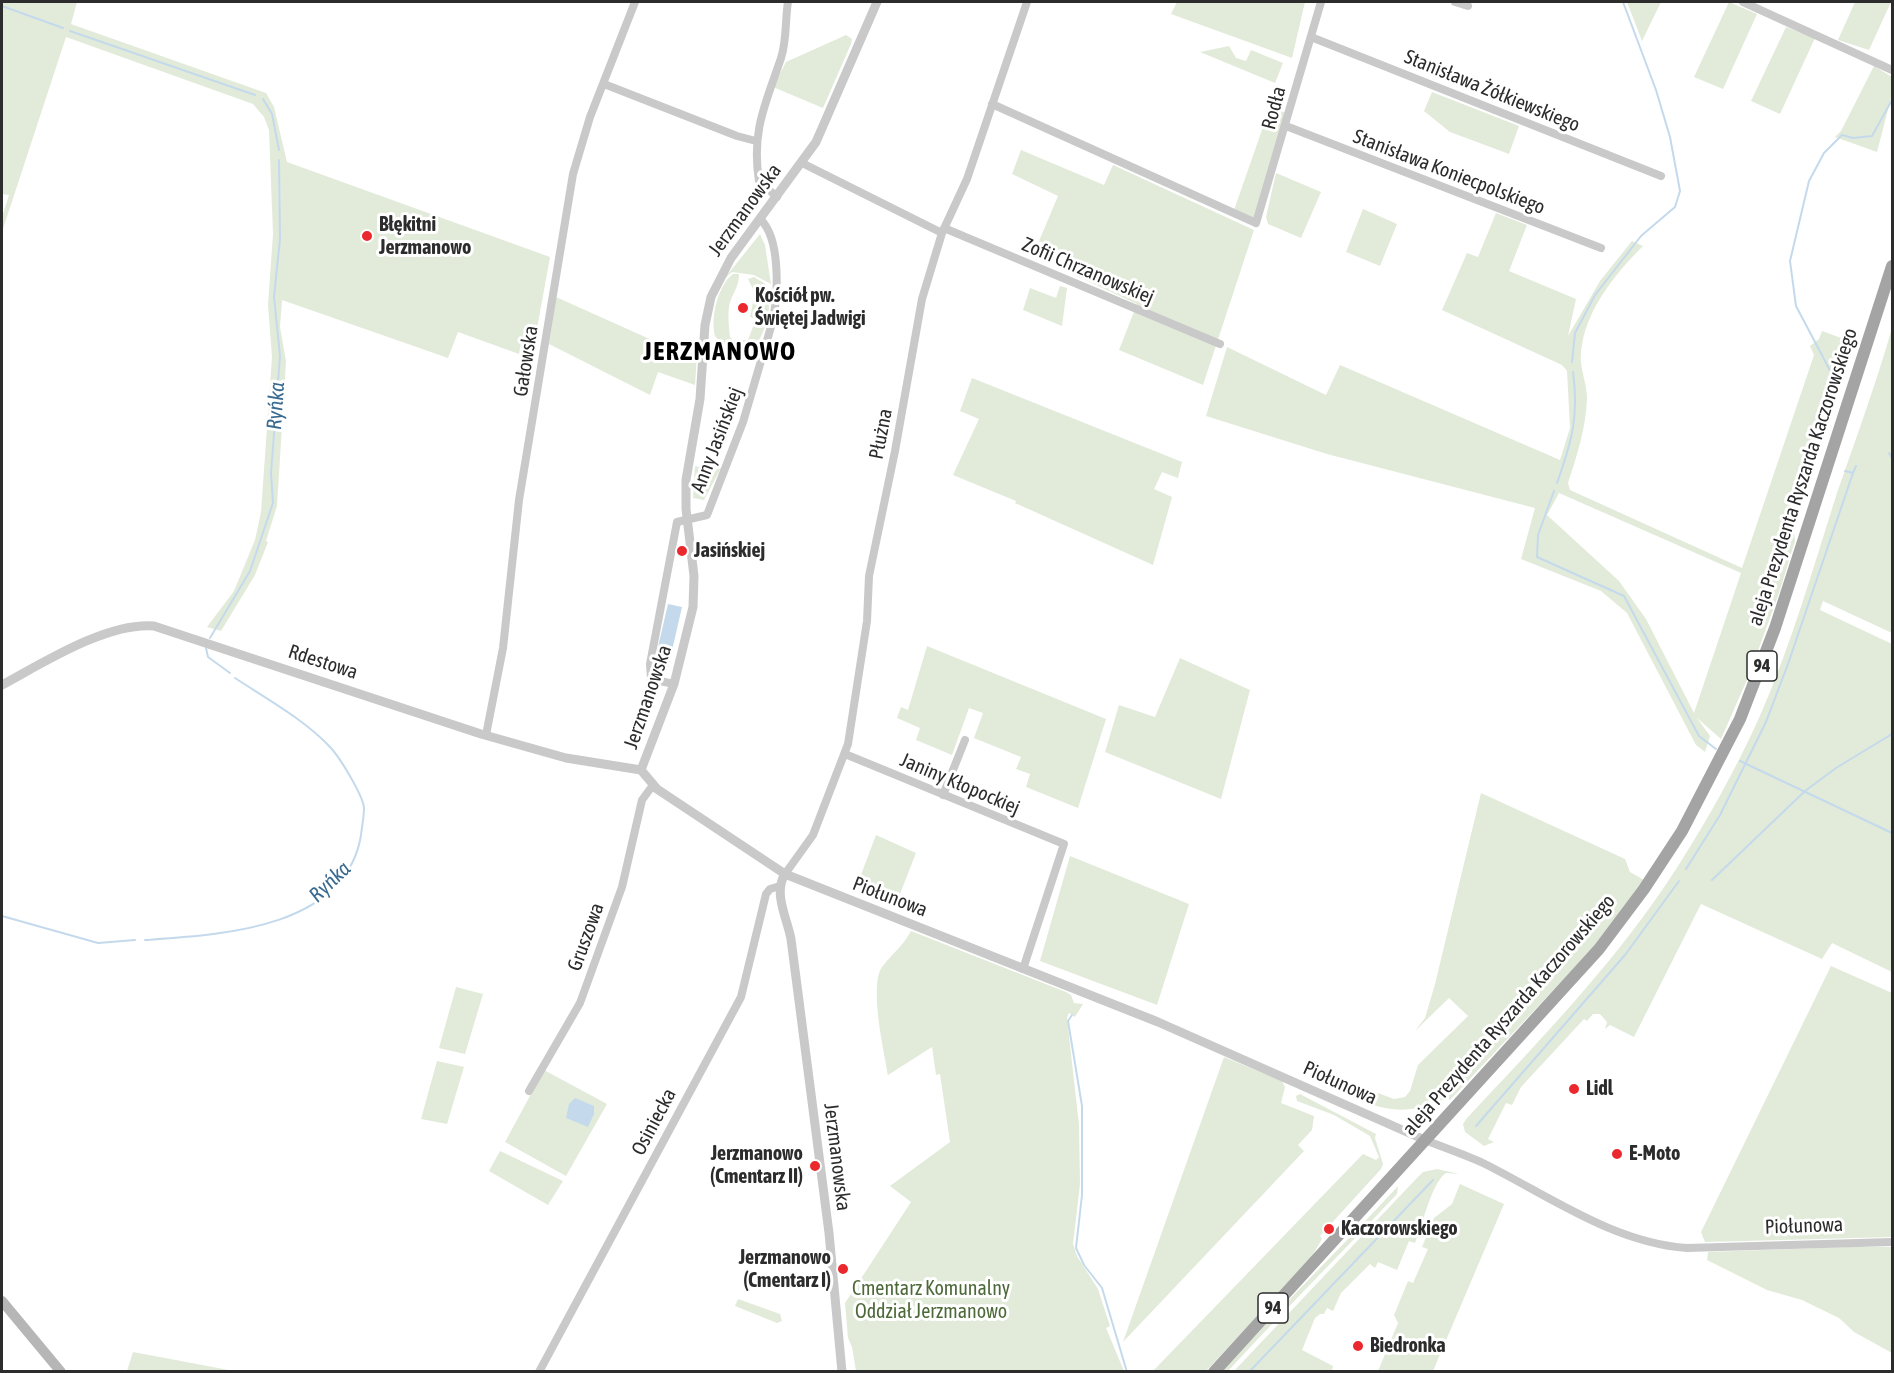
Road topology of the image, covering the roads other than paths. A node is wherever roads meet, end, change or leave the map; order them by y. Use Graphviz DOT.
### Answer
graph roads {
  1 [pos="635,2"];
  2 [pos="788,2"];
  3 [pos="877,2"];
  4 [pos="1028,2"];
  5 [pos="1321,2"];
  6 [pos="1455,2"];
  7 [pos="1743,2"];
  8 [pos="1468,6"];
  9 [pos="1311,38"];
  10 [pos="1893,70"];
  11 [pos="604,84"];
  12 [pos="992,104"];
  13 [pos="1286,126"];
  14 [pos="756,141"];
  15 [pos="802,163"];
  16 [pos="1661,176"];
  17 [pos="777,197"];
  18 [pos="760,219"];
  19 [pos="943,230"];
  20 [pos="1601,248"];
  21 [pos="1893,266"];
  22 [pos="1220,344"];
  23 [pos="687,520"];
  24 [pos="651,679"];
  25 [pos="674,684"];
  26 [pos="2,685"];
  27 [pos="642,725"];
  28 [pos="486,735"];
  29 [pos="965,740"];
  30 [pos="845,754"];
  31 [pos="641,770"];
  32 [pos="653,785"];
  33 [pos="943,795"];
  34 [pos="785,874"];
  35 [pos="780,886"];
  36 [pos="1023,969"];
  37 [pos="529,1091"];
  38 [pos="1425,1140"];
  39 [pos="1893,1242"];
  40 [pos="2,1301"];
  41 [pos="61,1371"];
  42 [pos="539,1371"];
  43 [pos="842,1371"];
  44 [pos="1214,1371"];
  1 -- 11 [label="street, Gałowska"];
  2 -- 14 [label="street"];
  3 -- 15 [label="street, Jerzmanowska"];
  4 -- 12 [label="street, Płużna"];
  5 -- 9 [label="street, Rodła"];
  6 -- 8 [label="street"];
  7 -- 10 [label="street"];
  9 -- 13 [label="street, Rodła"];
  9 -- 16 [label="street, Stanisława Żółkiewskiego"];
  11 -- 14 [label="street"];
  11 -- 28 [label="street, Gałowska"];
  12 -- 13 [label="street, Rodła"];
  12 -- 19 [label="street, Płużna"];
  13 -- 20 [label="street, Stanisława Koniecpolskiego"];
  14 -- 17 [label="street"];
  15 -- 17 [label="street, Jerzmanowska"];
  15 -- 19 [label="street, Zofii Chrzanowskiej"];
  17 -- 18 [label="street, Jerzmanowska"];
  18 -- 23 [label="street, Jerzmanowska"];
  18 -- 23 [label="street, Anny Jasińskiej"];
  19 -- 22 [label="street, Zofii Chrzanowskiej"];
  19 -- 30 [label="street, Płużna"];
  21 -- 38 [label="main road, aleja Prezydenta Ryszarda Kaczorowskiego / 94"];
  23 -- 24 [label="street"];
  23 -- 25 [label="street, Jerzmanowska"];
  24 -- 25 [label="street"];
  24 -- 27 [label="street"];
  25 -- 31 [label="street, Jerzmanowska"];
  26 -- 28 [label="street, Rdestowa"];
  28 -- 31 [label="street, Rdestowa"];
  29 -- 33 [label="street"];
  30 -- 33 [label="street, Janiny Kłopockiej"];
  30 -- 34 [label="street, Płużna"];
  31 -- 32 [label="street, Jerzmanowska"];
  32 -- 34 [label="street, Jerzmanowska"];
  32 -- 37 [label="street, Gruszowa"];
  33 -- 36 [label="street, Janiny Kłopockiej"];
  34 -- 35 [label="street"];
  34 -- 36 [label="street, Piołunowa"];
  35 -- 42 [label="street, Osiniecka"];
  35 -- 43 [label="street, Jerzmanowska"];
  36 -- 38 [label="street, Piołunowa"];
  38 -- 39 [label="street, Piołunowa"];
  38 -- 44 [label="main road, aleja Prezydenta Ryszarda Kaczorowskiego / 94"];
  40 -- 41 [label="main road"];
}
